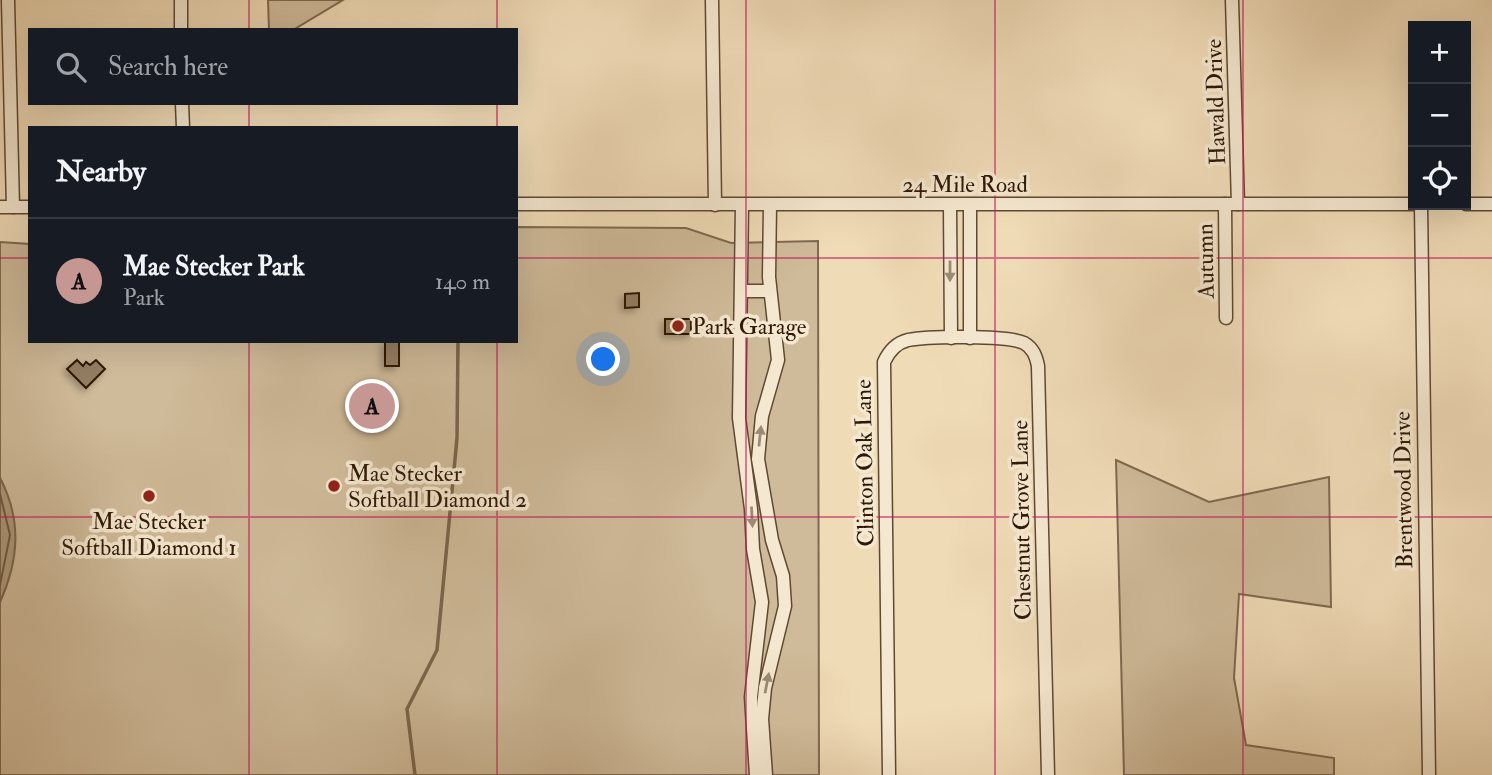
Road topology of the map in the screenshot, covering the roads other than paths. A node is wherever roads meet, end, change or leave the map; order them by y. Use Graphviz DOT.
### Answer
graph roads {
  1 [pos="8,0"];
  2 [pos="181,0"];
  3 [pos="712,0"];
  4 [pos="1232,0"];
  5 [pos="181,28"];
  6 [pos="183,105"];
  7 [pos="183,126"];
  8 [pos="518,204"];
  9 [pos="1232,204"];
  10 [pos="1408,204"];
  11 [pos="1471,204"];
  12 [pos="1492,204"];
  13 [pos="715,205"];
  14 [pos="742,205"];
  15 [pos="770,205"];
  16 [pos="950,205"];
  17 [pos="970,205"];
  18 [pos="6,207"];
  19 [pos="28,207"];
  20 [pos="1421,210"];
  21 [pos="770,290"];
  22 [pos="743,291"];
  23 [pos="1226,318"];
  24 [pos="951,338"];
  25 [pos="970,338"];
  26 [pos="754,480"];
  27 [pos="761,773"];
  28 [pos="889,775"];
  29 [pos="1048,775"];
  30 [pos="1429,775"];
  1 -- 18 [label="street"];
  2 -- 5 [label="street"];
  3 -- 13 [label="street"];
  4 -- 9 [label="street, Hawald Drive"];
  6 -- 7 [label="street"];
  8 -- 13 [label="street, 24 Mile Road"];
  9 -- 10 [label="street, 24 Mile Road"];
  9 -- 17 [label="street, 24 Mile Road"];
  9 -- 23 [label="street, Autumn"];
  11 -- 12 [label="street"];
  13 -- 14 [label="street, 24 Mile Road"];
  14 -- 15 [label="street, 24 Mile Road"];
  14 -- 22 [label="street"];
  15 -- 16 [label="street, 24 Mile Road"];
  15 -- 21 [label="street"];
  16 -- 17 [label="street, 24 Mile Road"];
  16 -- 24 [label="street, one-way"];
  17 -- 25 [label="street"];
  18 -- 19 [label="street"];
  20 -- 30 [label="street, Brentwood Drive"];
  21 -- 22 [label="street"];
  26 -- 21 [label="street, one-way"];
  22 -- 26 [label="street"];
  24 -- 25 [label="street, Chestnut Grove Lane"];
  24 -- 28 [label="street, Clinton Oak Lane"];
  25 -- 29 [label="street, Chestnut Grove Lane"];
  26 -- 27 [label="street, one-way"];
  27 -- 26 [label="street, one-way"];
}
